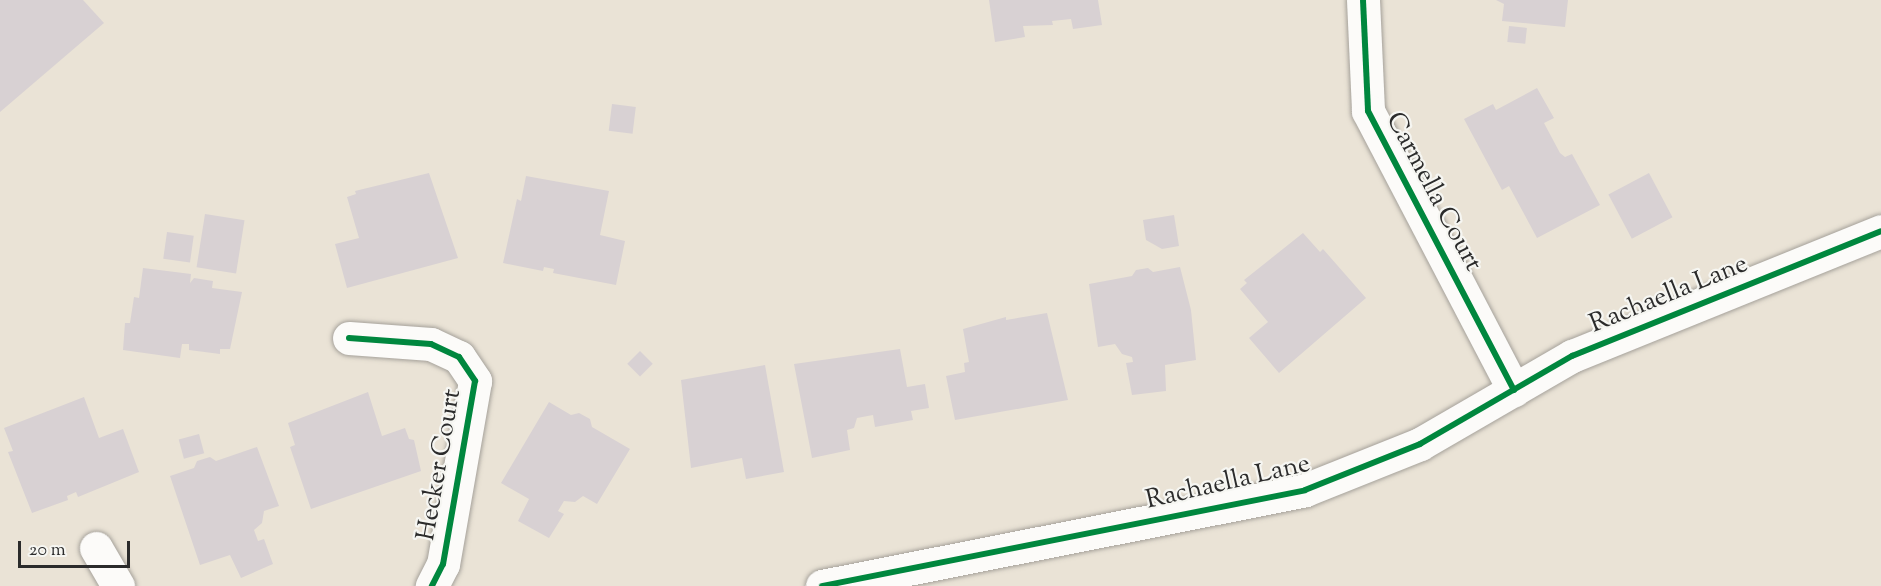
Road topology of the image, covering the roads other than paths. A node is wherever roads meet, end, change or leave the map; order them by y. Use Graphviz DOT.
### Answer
graph roads {
  1 [pos="1363,0"];
  2 [pos="1881,231"];
  3 [pos="349,338"];
  4 [pos="1514,390"];
  5 [pos="96,548"];
  6 [pos="118,586"];
  7 [pos="432,586"];
  8 [pos="822,586"];
  1 -- 4 [label="street, Carmella Court"];
  2 -- 4 [label="street, Rachaella Lane"];
  3 -- 7 [label="street, Hecker Court"];
  4 -- 8 [label="street, Rachaella Lane"];
  5 -- 6 [label="street"];
}
